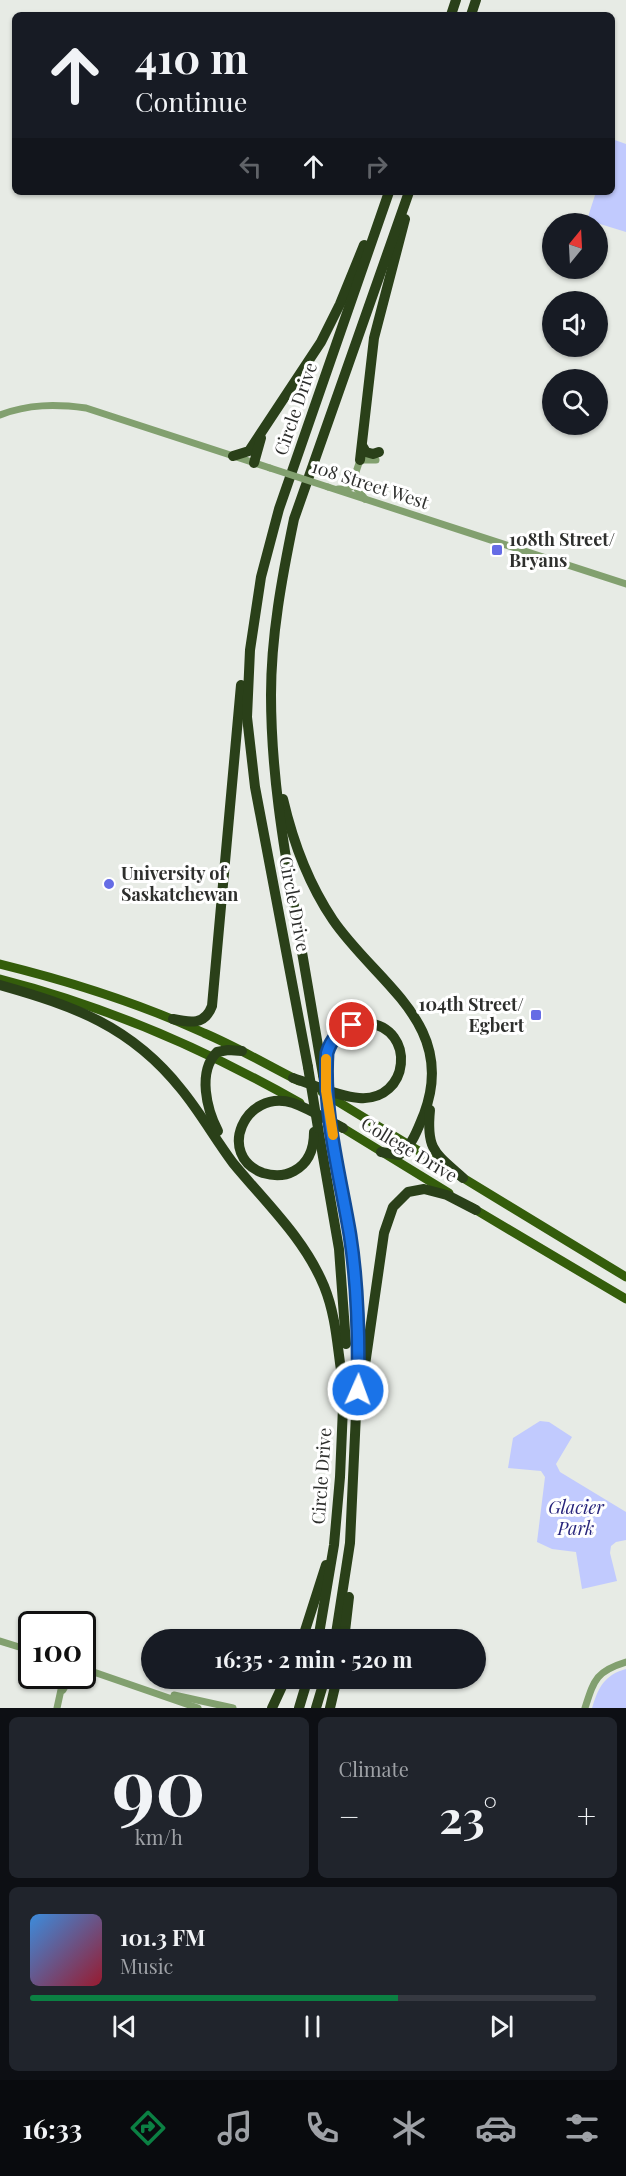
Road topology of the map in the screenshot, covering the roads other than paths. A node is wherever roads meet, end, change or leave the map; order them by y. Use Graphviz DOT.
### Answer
graph roads {
  1 [pos="386,195"];
  2 [pos="386,195"];
  3 [pos="410,195"];
  4 [pos="410,195"];
  5 [pos="0,415"];
  6 [pos="265,424"];
  7 [pos="363,447"];
  8 [pos="233,456"];
  9 [pos="377,456"];
  10 [pos="360,460"];
  11 [pos="254,464"];
  12 [pos="356,477"];
  13 [pos="332,489"];
  14 [pos="366,500"];
  15 [pos="626,584"];
  16 [pos="255,611"];
  17 [pos="271,693"];
  18 [pos="0,964"];
  19 [pos="0,979"];
  20 [pos="0,985"];
  21 [pos="173,1019"];
  22 [pos="242,1051"];
  23 [pos="212,1057"];
  24 [pos="325,1076"];
  25 [pos="293,1078"];
  26 [pos="431,1088"];
  27 [pos="316,1127"];
  28 [pos="342,1128"];
  29 [pos="409,1146"];
  30 [pos="381,1152"];
  31 [pos="240,1170"];
  32 [pos="463,1178"];
  33 [pos="476,1210"];
  34 [pos="626,1275"];
  35 [pos="626,1299"];
  36 [pos="344,1388"];
  37 [pos="357,1404"];
  38 [pos="350,1543"];
  39 [pos="334,1545"];
  40 [pos="306,1629"];
  41 [pos="320,1629"];
  42 [pos="336,1629"];
  43 [pos="345,1629"];
  44 [pos="0,1641"];
  45 [pos="18,1647"];
  46 [pos="626,1662"];
  47 [pos="96,1673"];
  48 [pos="137,1686"];
  49 [pos="62,1689"];
  50 [pos="64,1689"];
  51 [pos="282,1689"];
  52 [pos="304,1689"];
  53 [pos="322,1689"];
  54 [pos="334,1689"];
  55 [pos="61,1695"];
  56 [pos="299,1706"];
  57 [pos="57,1708"];
  58 [pos="198,1708"];
  59 [pos="233,1708"];
  60 [pos="274,1708"];
  61 [pos="316,1708"];
  62 [pos="330,1708"];
  63 [pos="585,1708"];
  1 -- 6 [label="highway"];
  2 -- 16 [label="highway, Circle Drive"];
  3 -- 7 [label="highway"];
  4 -- 17 [label="highway, Circle Drive"];
  5 -- 8 [label="street, 108 Street West"];
  6 -- 8 [label="highway"];
  6 -- 11 [label="highway"];
  7 -- 9 [label="highway"];
  7 -- 10 [label="highway"];
  8 -- 11 [label="street, 108 Street West"];
  9 -- 10 [label="street"];
  10 -- 12 [label="street"];
  11 -- 13 [label="street, 108 Street West, bridge"];
  12 -- 13 [label="street"];
  12 -- 14 [label="street"];
  13 -- 14 [label="street, 108 Street West"];
  14 -- 15 [label="street, 108 Street West"];
  16 -- 21 [label="highway"];
  16 -- 27 [label="highway, Circle Drive, bridge"];
  17 -- 24 [label="highway, Circle Drive"];
  17 -- 26 [label="highway"];
  18 -- 21 [label="main road, College Drive"];
  19 -- 23 [label="main road, College Drive"];
  20 -- 31 [label="highway"];
  21 -- 22 [label="main road, College Drive"];
  22 -- 23 [label="highway"];
  22 -- 25 [label="main road, College Drive"];
  23 -- 28 [label="main road, College Drive"];
  23 -- 31 [label="highway"];
  24 -- 25 [label="highway"];
  24 -- 37 [label="highway, Circle Drive, bridge"];
  25 -- 29 [label="main road, College Drive"];
  26 -- 29 [label="highway"];
  26 -- 32 [label="highway"];
  27 -- 28 [label="highway"];
  27 -- 36 [label="highway, Circle Drive"];
  28 -- 30 [label="main road, College Drive"];
  29 -- 30 [label="highway"];
  29 -- 32 [label="main road, College Drive"];
  30 -- 33 [label="main road, College Drive"];
  31 -- 36 [label="highway"];
  32 -- 34 [label="main road, College Drive"];
  33 -- 35 [label="main road, College Drive"];
  33 -- 37 [label="highway"];
  36 -- 39 [label="highway, Circle Drive"];
  37 -- 38 [label="highway, Circle Drive"];
  38 -- 42 [label="highway, Circle Drive"];
  38 -- 43 [label="highway"];
  39 -- 40 [label="highway"];
  39 -- 41 [label="highway, Circle Drive"];
  44 -- 45 [label="street"];
  46 -- 63 [label="street"];
  47 -- 48 [label="street"];
  48 -- 58 [label="street"];
  48 -- 59 [label="street"];
  49 -- 55 [label="street"];
  50 -- 55 [label="street"];
  51 -- 60 [label="highway"];
  52 -- 56 [label="highway"];
  53 -- 61 [label="highway"];
  54 -- 62 [label="highway"];
  55 -- 57 [label="street"];
}
